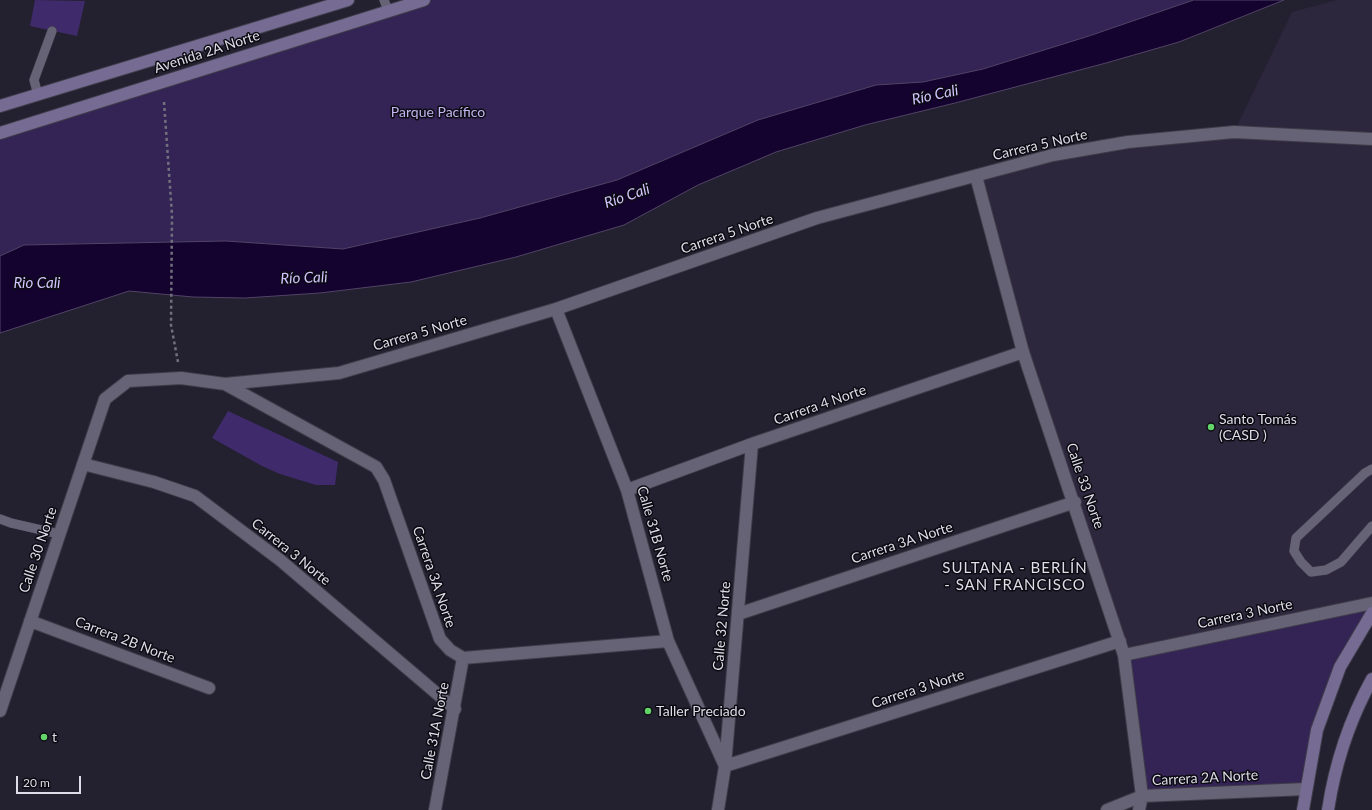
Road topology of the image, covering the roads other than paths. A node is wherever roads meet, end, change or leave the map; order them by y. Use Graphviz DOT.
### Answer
graph roads {
  1 [pos="348,0"];
  2 [pos="424,0"];
  3 [pos="386,5"];
  4 [pos="52,31"];
  5 [pos="38,95"];
  6 [pos="0,106"];
  7 [pos="0,133"];
  8 [pos="1372,139"];
  9 [pos="976,176"];
  10 [pos="556,309"];
  11 [pos="1023,352"];
  12 [pos="225,384"];
  13 [pos="105,399"];
  14 [pos="752,444"];
  15 [pos="83,464"];
  16 [pos="1372,469"];
  17 [pos="627,490"];
  18 [pos="1075,502"];
  19 [pos="0,519"];
  20 [pos="1372,526"];
  21 [pos="60,534"];
  22 [pos="1372,603"];
  23 [pos="1372,613"];
  24 [pos="738,614"];
  25 [pos="30,620"];
  26 [pos="668,641"];
  27 [pos="1120,641"];
  28 [pos="1124,654"];
  29 [pos="463,658"];
  30 [pos="1372,679"];
  31 [pos="209,688"];
  32 [pos="1368,691"];
  33 [pos="455,709"];
  34 [pos="0,711"];
  35 [pos="725,766"];
  36 [pos="1306,789"];
  37 [pos="1142,796"];
  38 [pos="435,810"];
  39 [pos="718,810"];
  40 [pos="1107,810"];
  41 [pos="1139,810"];
  42 [pos="1303,810"];
  43 [pos="1328,810"];
  1 -- 5 [label="main road, Avenida 2A Norte"];
  2 -- 3 [label="main road, Avenida 2A Norte"];
  3 -- 7 [label="main road, Avenida 2A Norte"];
  4 -- 5 [label="lane"];
  5 -- 6 [label="main road, Avenida 2A Norte"];
  8 -- 9 [label="street, Carrera 5 Norte"];
  9 -- 10 [label="street, Carrera 5 Norte"];
  9 -- 11 [label="street, Calle 33 Norte"];
  10 -- 12 [label="street, Carrera 5 Norte"];
  10 -- 17 [label="street, Calle 31B Norte"];
  11 -- 14 [label="street, Carrera 4 Norte"];
  11 -- 18 [label="street, Calle 33 Norte"];
  12 -- 13 [label="street, Carrera 5 Norte"];
  12 -- 29 [label="street, Carrera 3A Norte"];
  13 -- 15 [label="street, Calle 30 Norte"];
  14 -- 17 [label="street, Carrera 4 Norte"];
  14 -- 24 [label="street, Calle 32 Norte"];
  15 -- 21 [label="street, Calle 30 Norte"];
  15 -- 33 [label="street, Carrera 3 Norte"];
  16 -- 20 [label="lane"];
  17 -- 26 [label="street, Calle 31B Norte"];
  18 -- 24 [label="street, Carrera 3A Norte"];
  18 -- 27 [label="street, Calle 33 Norte"];
  19 -- 21 [label="lane"];
  21 -- 25 [label="street, Calle 30 Norte"];
  22 -- 28 [label="street, Carrera 3 Norte"];
  23 -- 36 [label="main road"];
  24 -- 35 [label="street, Calle 32 Norte"];
  25 -- 31 [label="street, Carrera 2B Norte"];
  25 -- 34 [label="street, Calle 30 Norte"];
  26 -- 29 [label="street"];
  26 -- 35 [label="street, Calle 31B Norte"];
  27 -- 28 [label="street, Calle 33 Norte"];
  27 -- 35 [label="street, Carrera 3 Norte"];
  28 -- 37 [label="street, Calle 33 Norte"];
  29 -- 33 [label="street, Calle 31A Norte"];
  30 -- 32 [label="main road"];
  32 -- 43 [label="main road"];
  33 -- 38 [label="street, Calle 31A Norte"];
  35 -- 39 [label="street, Calle 32 Norte"];
  36 -- 37 [label="street, Carrera 2A Norte"];
  36 -- 42 [label="main road"];
  37 -- 40 [label="street, Carrera 2A Norte"];
  37 -- 41 [label="street, Calle 33 Norte"];
}
